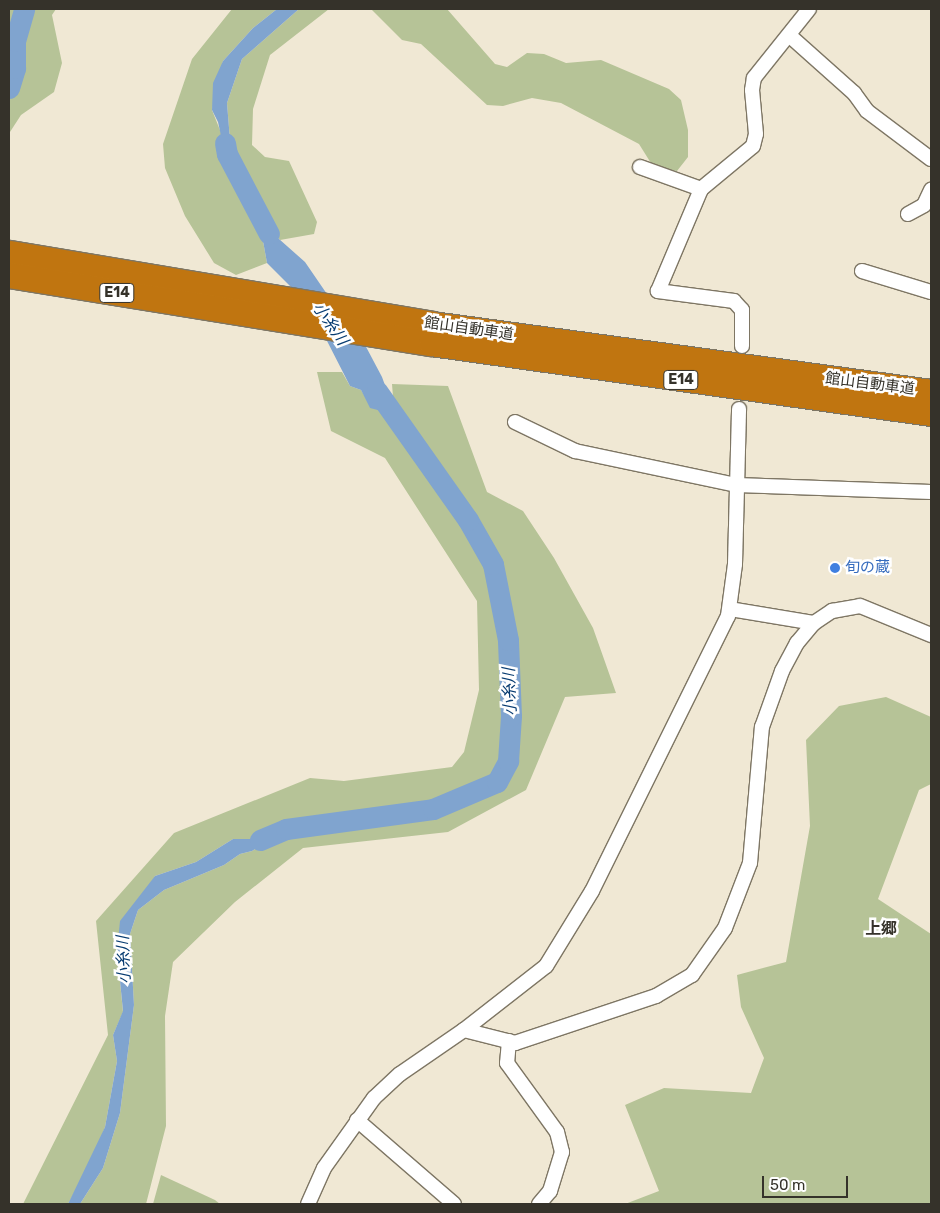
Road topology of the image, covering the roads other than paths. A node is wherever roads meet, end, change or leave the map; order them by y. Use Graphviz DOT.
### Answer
graph roads {
  1 [pos="809,9"];
  2 [pos="790,36"];
  3 [pos="931,159"];
  4 [pos="640,167"];
  5 [pos="701,189"];
  6 [pos="931,190"];
  7 [pos="928,208"];
  8 [pos="908,214"];
  9 [pos="9,253"];
  10 [pos="42,270"];
  11 [pos="862,271"];
  12 [pos="9,275"];
  13 [pos="931,292"];
  14 [pos="431,333"];
  15 [pos="742,346"];
  16 [pos="931,390"];
  17 [pos="739,409"];
  18 [pos="931,412"];
  19 [pos="515,422"];
  20 [pos="737,485"];
  21 [pos="931,492"];
  22 [pos="730,609"];
  23 [pos="814,623"];
  24 [pos="931,635"];
  25 [pos="464,1030"];
  26 [pos="509,1041"];
  27 [pos="357,1120"];
  28 [pos="308,1204"];
  29 [pos="454,1204"];
  30 [pos="539,1204"];
  1 -- 2 [label="street"];
  2 -- 3 [label="street"];
  2 -- 5 [label="street"];
  4 -- 5 [label="street"];
  5 -- 15 [label="street"];
  6 -- 7 [label="street"];
  7 -- 8 [label="street"];
  9 -- 10 [label="highway, 館山自動車道 / E14"];
  10 -- 12 [label="highway, 館山自動車道 / E14"];
  10 -- 14 [label="highway, 館山自動車道 / E14"];
  11 -- 13 [label="street"];
  14 -- 16 [label="highway, 館山自動車道 / E14"];
  14 -- 18 [label="highway, 館山自動車道 / E14"];
  17 -- 20 [label="street"];
  19 -- 20 [label="street"];
  20 -- 21 [label="street"];
  20 -- 22 [label="street"];
  22 -- 23 [label="street"];
  22 -- 25 [label="street"];
  23 -- 24 [label="street"];
  23 -- 26 [label="street"];
  25 -- 26 [label="street"];
  25 -- 27 [label="street"];
  26 -- 30 [label="street"];
  27 -- 28 [label="street"];
  27 -- 29 [label="street"];
}
